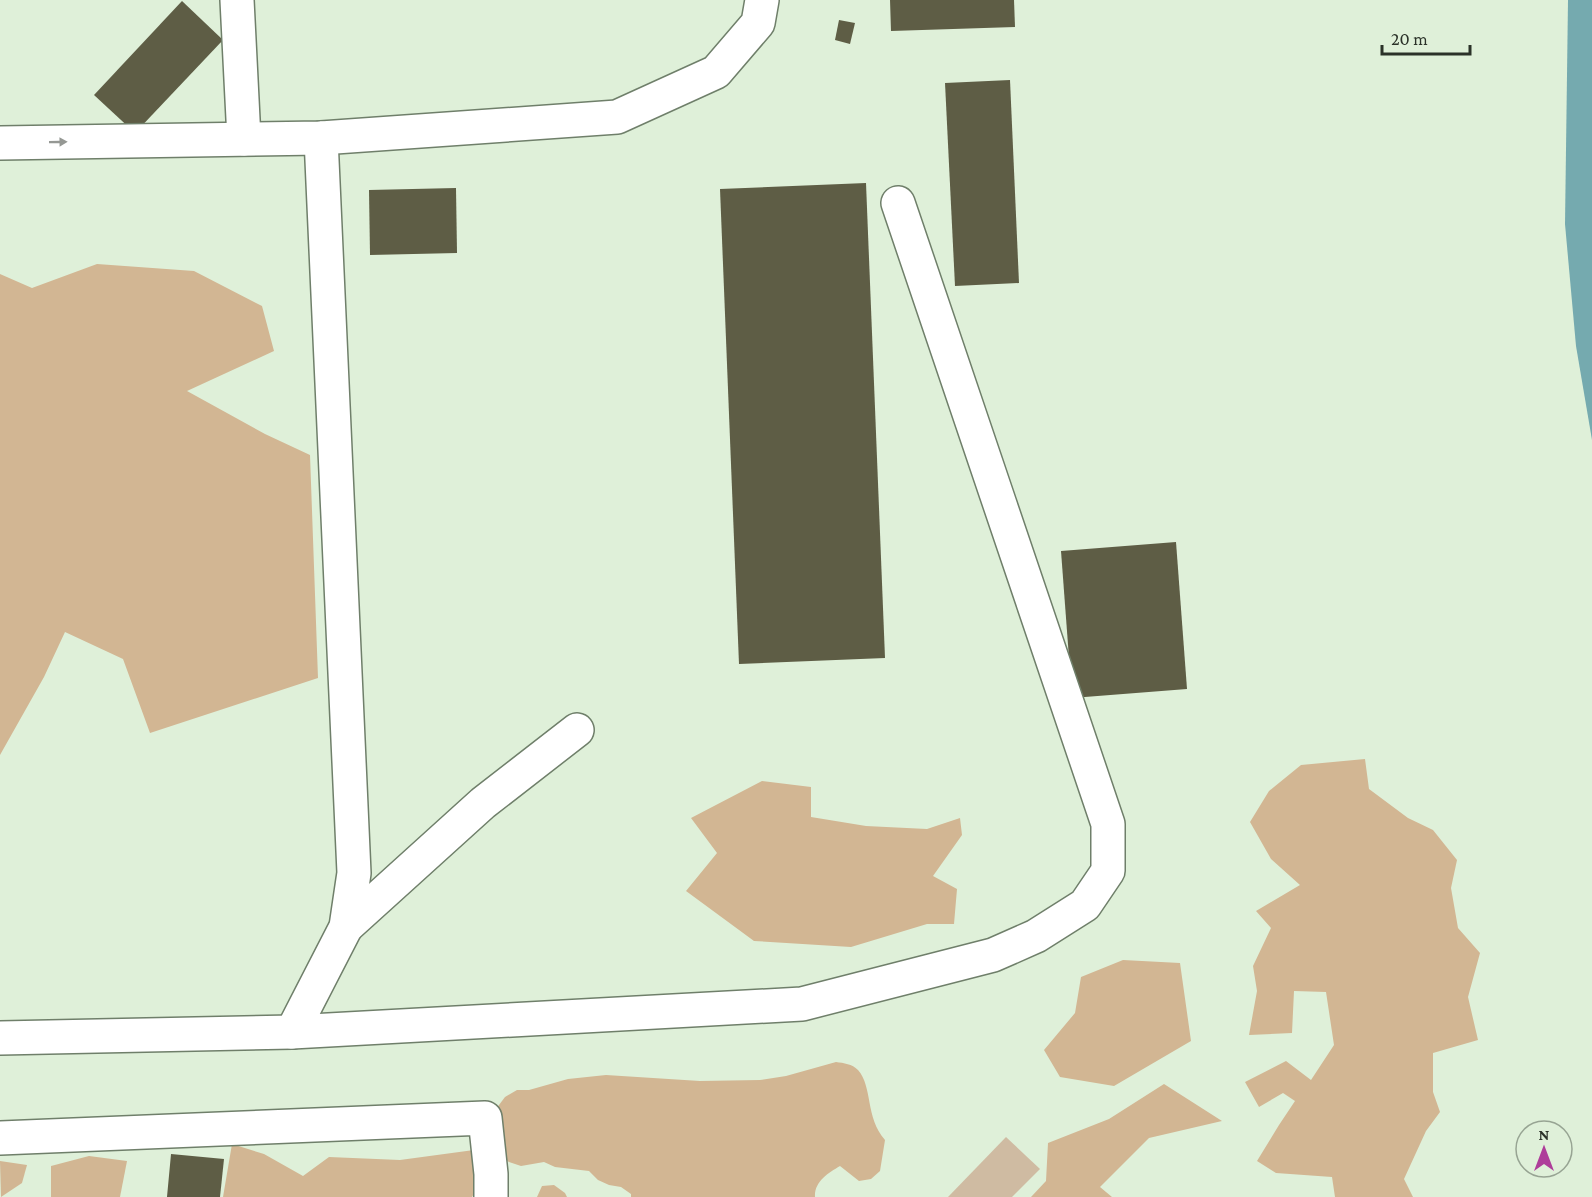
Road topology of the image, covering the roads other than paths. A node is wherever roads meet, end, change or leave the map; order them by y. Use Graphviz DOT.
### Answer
graph roads {
  1 [pos="237,0"];
  2 [pos="762,0"];
  3 [pos="321,138"];
  4 [pos="244,139"];
  5 [pos="0,142"];
  6 [pos="898,204"];
  7 [pos="577,730"];
  8 [pos="346,927"];
  9 [pos="292,1032"];
  10 [pos="0,1038"];
  11 [pos="0,1138"];
  12 [pos="491,1197"];
  1 -- 4 [label="street"];
  2 -- 3 [label="street"];
  3 -- 4 [label="street"];
  3 -- 8 [label="street"];
  5 -- 4 [label="street, one-way"];
  6 -- 9 [label="street"];
  7 -- 8 [label="street"];
  8 -- 9 [label="street"];
  9 -- 10 [label="street"];
  11 -- 12 [label="street"];
}
